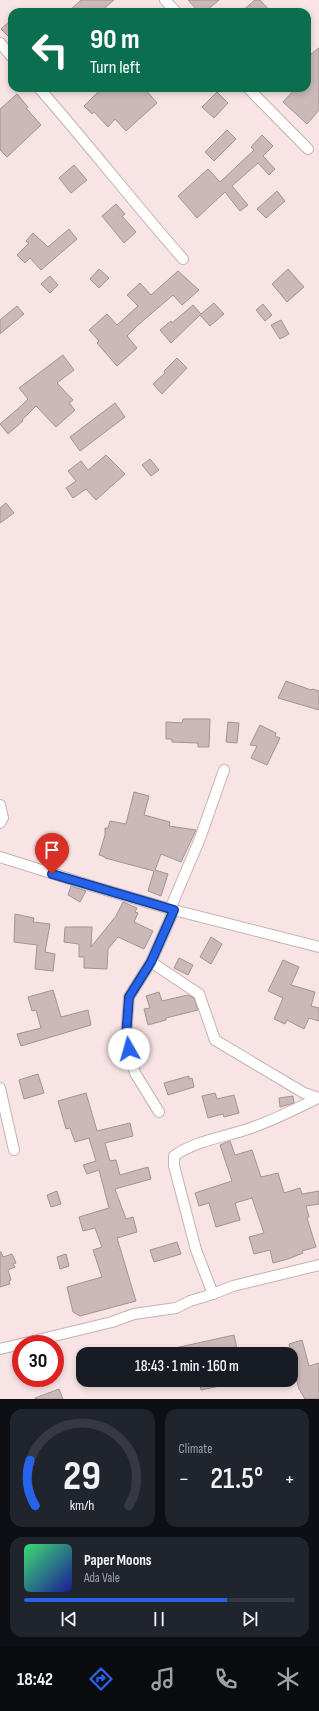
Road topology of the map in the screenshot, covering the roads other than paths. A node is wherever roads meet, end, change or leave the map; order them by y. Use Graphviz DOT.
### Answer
graph roads {
  1 [pos="165,0"];
  2 [pos="172,8"];
  3 [pos="0,43"];
  4 [pos="8,52"];
  5 [pos="42,92"];
  6 [pos="252,92"];
  7 [pos="308,149"];
  8 [pos="183,259"];
  9 [pos="224,770"];
  10 [pos="0,805"];
  11 [pos="0,823"];
  12 [pos="0,857"];
  13 [pos="172,909"];
  14 [pos="319,947"];
  15 [pos="151,962"];
  16 [pos="0,1088"];
  17 [pos="319,1098"];
  18 [pos="159,1112"];
  19 [pos="4,1130"];
  20 [pos="14,1150"];
  21 [pos="319,1265"];
  22 [pos="214,1294"];
  23 [pos="59,1335"];
  24 [pos="12,1346"];
  25 [pos="0,1349"];
  1 -- 2 [label="street"];
  3 -- 4 [label="street"];
  5 -- 8 [label="street"];
  6 -- 7 [label="street"];
  9 -- 13 [label="street"];
  10 -- 11 [label="street"];
  12 -- 13 [label="street"];
  13 -- 14 [label="street"];
  13 -- 15 [label="street"];
  15 -- 17 [label="street"];
  15 -- 18 [label="street"];
  16 -- 19 [label="street"];
  17 -- 22 [label="street"];
  19 -- 20 [label="street"];
  21 -- 22 [label="street"];
  22 -- 23 [label="street"];
  24 -- 25 [label="street"];
}
